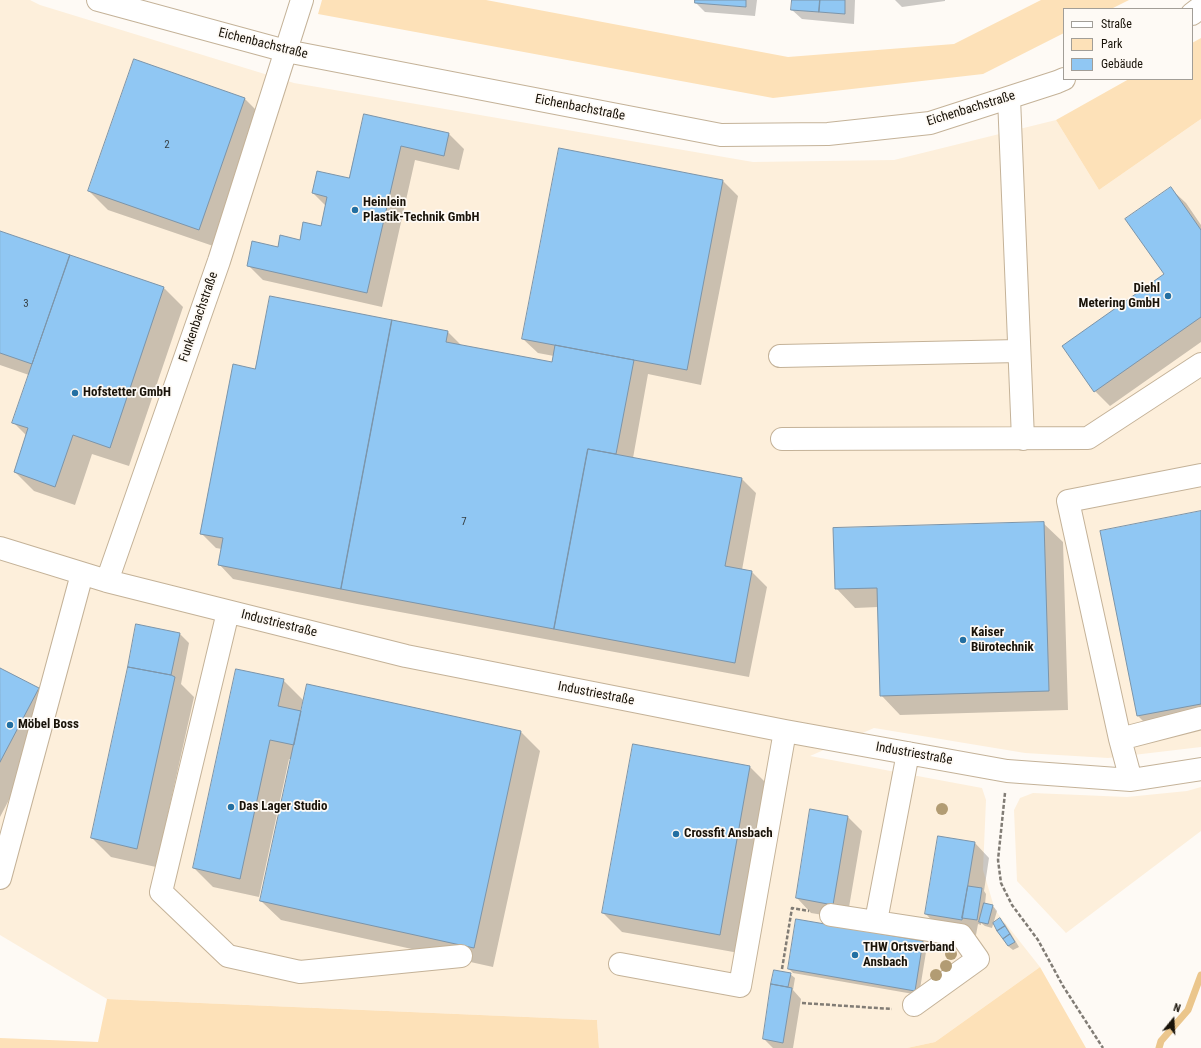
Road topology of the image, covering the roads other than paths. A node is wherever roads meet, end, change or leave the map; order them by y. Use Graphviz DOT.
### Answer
graph roads {
  1 [pos="98,0"];
  2 [pos="302,0"];
  3 [pos="1201,7"];
  4 [pos="1193,13"];
  5 [pos="286,51"];
  6 [pos="1063,79"];
  7 [pos="1009,98"];
  8 [pos="1019,351"];
  9 [pos="780,356"];
  10 [pos="1201,364"];
  11 [pos="782,439"];
  12 [pos="1023,439"];
  13 [pos="1201,475"];
  14 [pos="0,548"];
  15 [pos="82,574"];
  16 [pos="107,581"];
  17 [pos="228,612"];
  18 [pos="1201,718"];
  19 [pos="785,731"];
  20 [pos="1120,739"];
  21 [pos="908,753"];
  22 [pos="1201,769"];
  23 [pos="1132,780"];
  24 [pos="0,878"];
  25 [pos="831,915"];
  26 [pos="876,921"];
  27 [pos="461,956"];
  28 [pos="620,964"];
  29 [pos="914,1005"];
  1 -- 5 [label="street, Eichenbachstraße"];
  2 -- 5 [label="street, Funkenbachstraße"];
  3 -- 4 [label="street"];
  5 -- 7 [label="street, Eichenbachstraße"];
  5 -- 16 [label="street, Funkenbachstraße"];
  6 -- 7 [label="street, Eichenbachstraße"];
  7 -- 8 [label="street"];
  8 -- 9 [label="street"];
  8 -- 12 [label="street"];
  10 -- 12 [label="street"];
  11 -- 12 [label="street"];
  13 -- 20 [label="street"];
  14 -- 15 [label="street, Industriestraße"];
  15 -- 16 [label="street, Industriestraße"];
  15 -- 24 [label="street"];
  16 -- 17 [label="street, Industriestraße"];
  17 -- 19 [label="street, Industriestraße"];
  17 -- 27 [label="street"];
  18 -- 20 [label="street"];
  19 -- 21 [label="street, Industriestraße"];
  19 -- 28 [label="street"];
  20 -- 23 [label="street"];
  21 -- 23 [label="street, Industriestraße"];
  21 -- 26 [label="street"];
  22 -- 23 [label="street, Industriestraße"];
  25 -- 26 [label="street"];
  26 -- 29 [label="street"];
}
